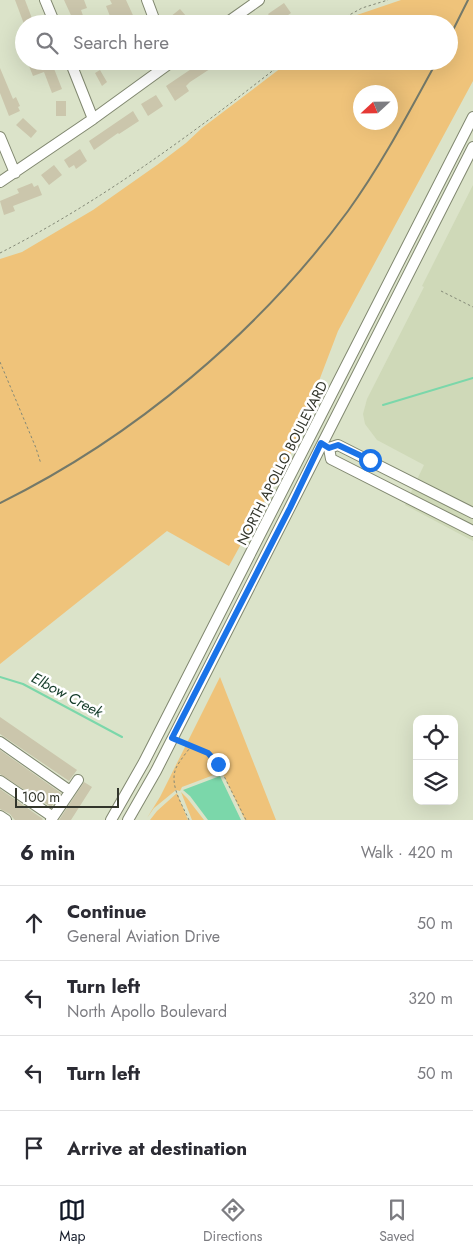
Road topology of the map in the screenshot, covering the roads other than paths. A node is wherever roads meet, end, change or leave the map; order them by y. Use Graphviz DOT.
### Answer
graph roads {
  1 [pos="45,0"];
  2 [pos="147,0"];
  3 [pos="259,0"];
  4 [pos="248,3"];
  5 [pos="51,15"];
  6 [pos="153,15"];
  7 [pos="235,15"];
  8 [pos="74,70"];
  9 [pos="160,70"];
  10 [pos="473,117"];
  11 [pos="93,119"];
  12 [pos="0,137"];
  13 [pos="473,147"];
  14 [pos="15,173"];
  15 [pos="0,182"];
  16 [pos="311,437"];
  17 [pos="325,446"];
  18 [pos="412,482"];
  19 [pos="404,496"];
  20 [pos="473,513"];
  21 [pos="473,531"];
  22 [pos="0,742"];
  23 [pos="0,780"];
  24 [pos="78,780"];
  25 [pos="70,791"];
  26 [pos="0,816"];
  27 [pos="52,818"];
  28 [pos="6,820"];
  29 [pos="111,820"];
  30 [pos="128,820"];
  1 -- 5 [label="street"];
  2 -- 6 [label="street"];
  3 -- 4 [label="street"];
  4 -- 7 [label="street"];
  8 -- 11 [label="street"];
  9 -- 11 [label="street"];
  10 -- 16 [label="street, NORTH APOLLO BOULEVARD"];
  11 -- 14 [label="street"];
  12 -- 14 [label="street"];
  13 -- 17 [label="street, NORTH APOLLO BOULEVARD"];
  14 -- 15 [label="street"];
  16 -- 17 [label="street"];
  16 -- 29 [label="street, NORTH APOLLO BOULEVARD"];
  17 -- 18 [label="street"];
  17 -- 19 [label="street"];
  17 -- 30 [label="street, NORTH APOLLO BOULEVARD"];
  18 -- 19 [label="street"];
  18 -- 20 [label="street"];
  19 -- 21 [label="street"];
  22 -- 25 [label="street"];
  23 -- 27 [label="street"];
  24 -- 25 [label="street"];
  25 -- 27 [label="street"];
  26 -- 28 [label="street"];
}
